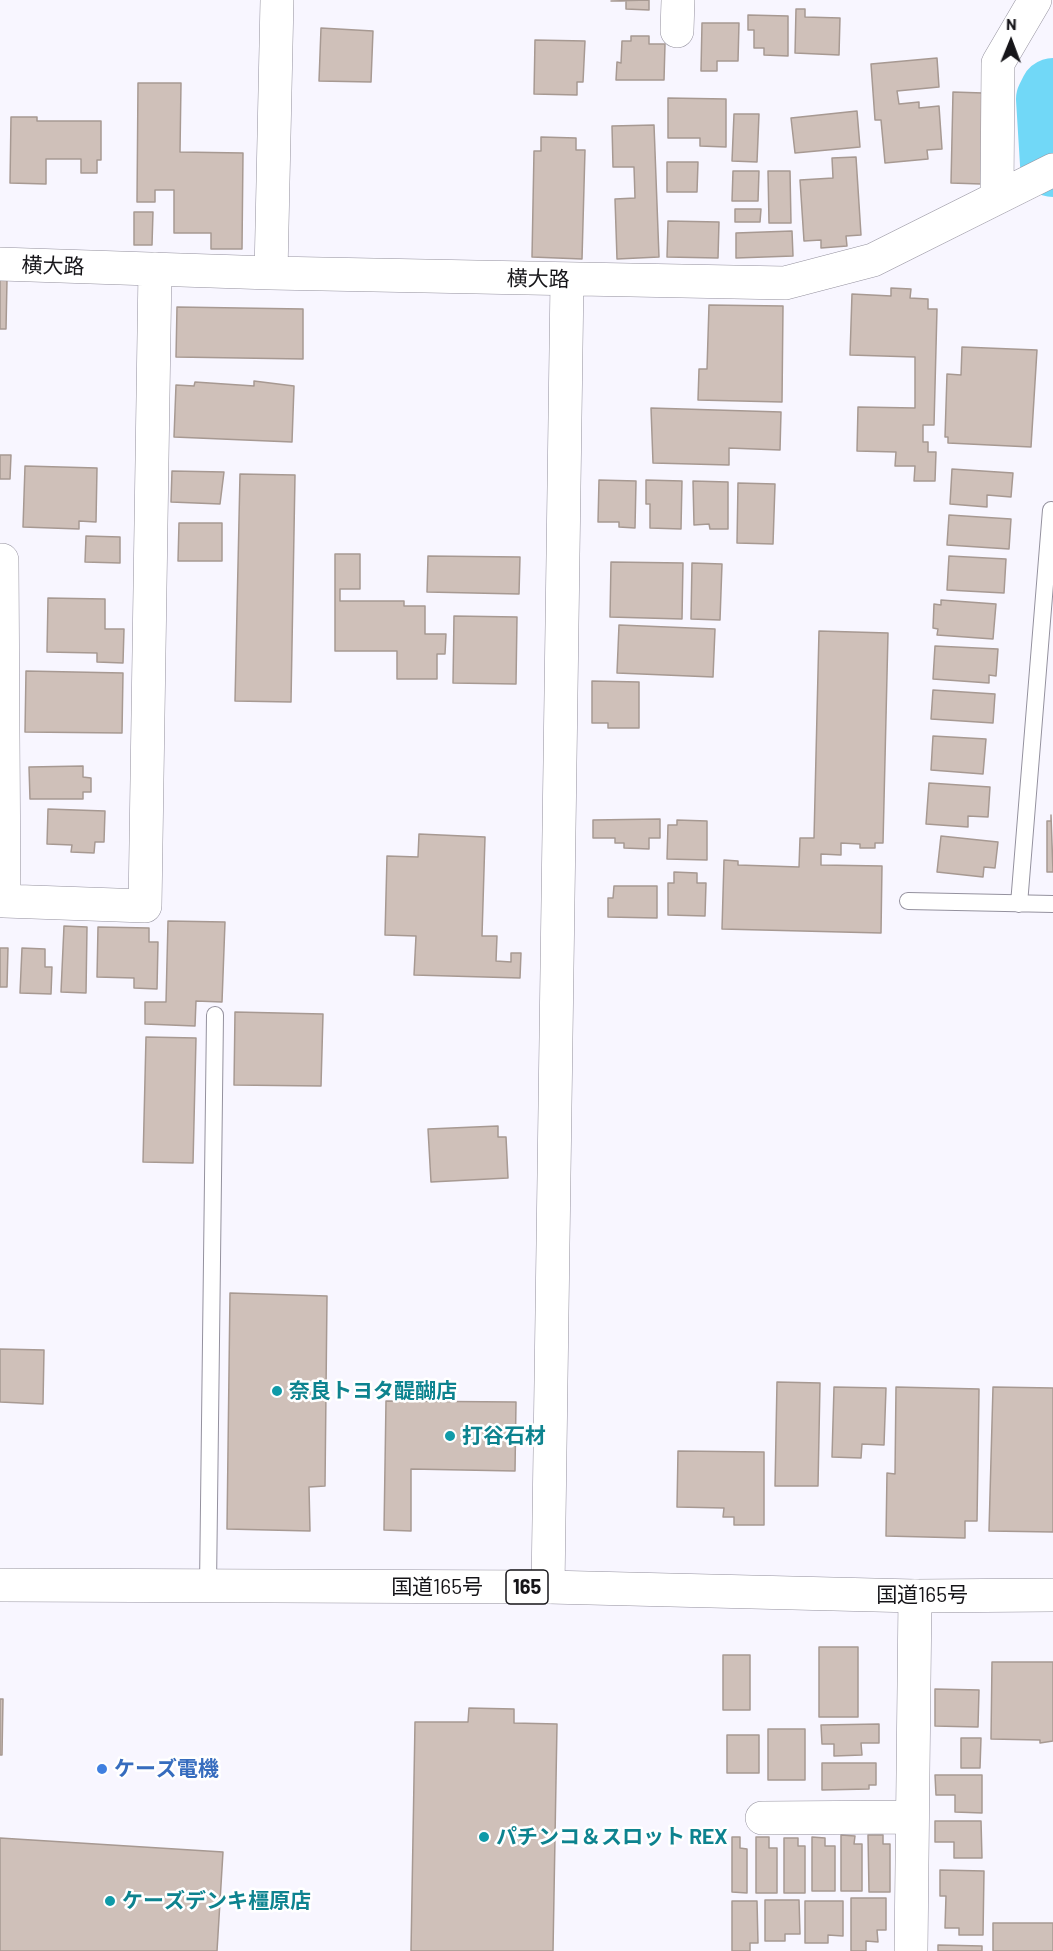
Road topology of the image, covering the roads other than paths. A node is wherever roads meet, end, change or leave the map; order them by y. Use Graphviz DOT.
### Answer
graph roads {
  1 [pos="277,0"];
  2 [pos="1035,0"];
  3 [pos="1053,170"];
  4 [pos="1003,195"];
  5 [pos="0,264"];
  6 [pos="155,269"];
  7 [pos="271,273"];
  8 [pos="567,279"];
  9 [pos="1051,510"];
  10 [pos="2,560"];
  11 [pos="908,900"];
  12 [pos="1019,904"];
  13 [pos="1053,904"];
  14 [pos="215,1015"];
  15 [pos="0,1586"];
  16 [pos="208,1586"];
  17 [pos="549,1587"];
  18 [pos="1053,1595"];
  19 [pos="915,1596"];
  20 [pos="912,1817"];
  21 [pos="762,1818"];
  22 [pos="911,1951"];
  1 -- 7 [label="main road"];
  2 -- 4 [label="main road"];
  3 -- 4 [label="main road, 横大路"];
  4 -- 8 [label="main road, 横大路"];
  5 -- 6 [label="main road, 横大路"];
  6 -- 7 [label="main road, 横大路"];
  6 -- 10 [label="main road"];
  7 -- 8 [label="main road, 横大路"];
  8 -- 17 [label="main road"];
  9 -- 12 [label="lane"];
  11 -- 12 [label="lane"];
  12 -- 13 [label="lane"];
  14 -- 16 [label="lane"];
  15 -- 16 [label="main road, 国道165号 / 165"];
  16 -- 17 [label="main road, 国道165号 / 165"];
  17 -- 19 [label="main road, 国道165号 / 165"];
  18 -- 19 [label="main road, 国道165号 / 165"];
  19 -- 20 [label="main road"];
  20 -- 21 [label="main road"];
  20 -- 22 [label="main road"];
}
